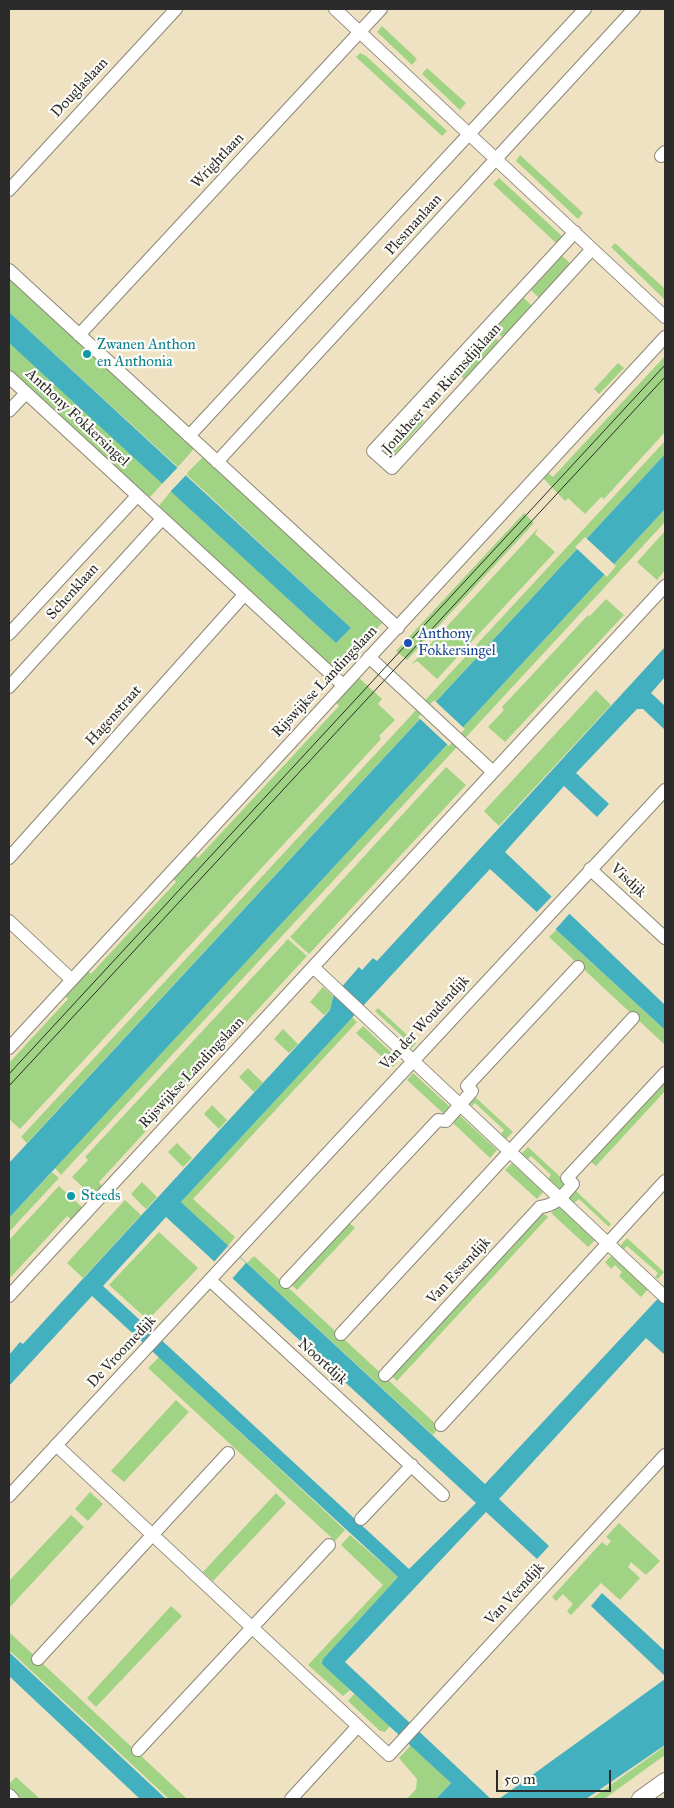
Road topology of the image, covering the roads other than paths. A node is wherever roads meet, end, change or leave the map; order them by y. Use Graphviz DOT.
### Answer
graph roads {
  1 [pos="176,9"];
  2 [pos="335,9"];
  3 [pos="381,9"];
  4 [pos="585,9"];
  5 [pos="634,9"];
  6 [pos="360,31"];
  7 [pos="470,133"];
  8 [pos="497,158"];
  9 [pos="9,190"];
  10 [pos="574,232"];
  11 [pos="592,249"];
  12 [pos="9,270"];
  13 [pos="665,317"];
  14 [pos="79,335"];
  15 [pos="665,337"];
  16 [pos="9,377"];
  17 [pos="26,393"];
  18 [pos="9,411"];
  19 [pos="189,436"];
  20 [pos="217,462"];
  21 [pos="137,496"];
  22 [pos="162,519"];
  23 [pos="665,586"];
  24 [pos="244,595"];
  25 [pos="398,628"];
  26 [pos="9,634"];
  27 [pos="369,657"];
  28 [pos="343,685"];
  29 [pos="9,687"];
  30 [pos="493,772"];
  31 [pos="663,795"];
  32 [pos="9,858"];
  33 [pos="590,869"];
  34 [pos="9,921"];
  35 [pos="665,938"];
  36 [pos="313,967"];
  37 [pos="578,967"];
  38 [pos="72,980"];
  39 [pos="633,1018"];
  40 [pos="9,1048"];
  41 [pos="412,1060"];
  42 [pos="665,1073"];
  43 [pos="460,1104"];
  44 [pos="511,1151"];
  45 [pos="665,1181"];
  46 [pos="561,1198"];
  47 [pos="607,1243"];
  48 [pos="210,1281"];
  49 [pos="286,1282"];
  50 [pos="9,1296"];
  51 [pos="665,1297"];
  52 [pos="341,1334"];
  53 [pos="385,1375"];
  54 [pos="441,1426"];
  55 [pos="56,1445"];
  56 [pos="228,1453"];
  57 [pos="665,1456"];
  58 [pos="412,1465"];
  59 [pos="9,1496"];
  60 [pos="443,1496"];
  61 [pos="361,1519"];
  62 [pos="154,1534"];
  63 [pos="329,1545"];
  64 [pos="253,1627"];
  65 [pos="38,1659"];
  66 [pos="358,1726"];
  67 [pos="138,1750"];
  68 [pos="665,1781"];
  69 [pos="9,1795"];
  70 [pos="13,1799"];
  71 [pos="291,1799"];
  72 [pos="640,1799"];
  1 -- 9 [label="street, Douglaslaan"];
  2 -- 6 [label="street"];
  3 -- 6 [label="street, Wrightlaan"];
  4 -- 7 [label="street, Plesmanlaan"];
  5 -- 8 [label="street, Plesmanlaan"];
  6 -- 7 [label="street"];
  6 -- 14 [label="street, Wrightlaan"];
  7 -- 8 [label="street"];
  7 -- 19 [label="street, Plesmanlaan"];
  8 -- 10 [label="street"];
  8 -- 20 [label="street, Plesmanlaan"];
  10 -- 11 [label="street"];
  10 -- 11 [label="street, Jonkheer van Riemsdijklaan"];
  11 -- 13 [label="street"];
  12 -- 14 [label="street"];
  14 -- 19 [label="street"];
  15 -- 25 [label="street, Rijswijkse Landingslaan"];
  16 -- 17 [label="street, Anthony Fokkersingel"];
  17 -- 18 [label="street"];
  17 -- 21 [label="street, Anthony Fokkersingel"];
  19 -- 20 [label="street"];
  20 -- 25 [label="street"];
  21 -- 22 [label="street, Anthony Fokkersingel"];
  21 -- 26 [label="street, Schenklaan"];
  22 -- 24 [label="street, Anthony Fokkersingel"];
  22 -- 29 [label="street, Schenklaan"];
  23 -- 30 [label="street, Rijswijkse Landingslaan"];
  24 -- 28 [label="street, Anthony Fokkersingel"];
  24 -- 32 [label="street, Hagenstraat"];
  25 -- 27 [label="street, Rijswijkse Landingslaan"];
  27 -- 28 [label="street, Rijswijkse Landingslaan"];
  27 -- 30 [label="street"];
  28 -- 38 [label="street, Rijswijkse Landingslaan"];
  30 -- 36 [label="street, Rijswijkse Landingslaan"];
  31 -- 33 [label="street, Van der Woudendijk"];
  33 -- 35 [label="street, Visdijk"];
  33 -- 41 [label="street, Van der Woudendijk"];
  34 -- 38 [label="street"];
  36 -- 41 [label="street"];
  36 -- 50 [label="street, Rijswijkse Landingslaan"];
  37 -- 43 [label="street"];
  38 -- 40 [label="street, Rijswijkse Landingslaan"];
  39 -- 44 [label="street"];
  41 -- 43 [label="street"];
  41 -- 48 [label="street, Van der Woudendijk"];
  42 -- 46 [label="street"];
  43 -- 44 [label="street"];
  43 -- 49 [label="street"];
  44 -- 46 [label="street"];
  44 -- 52 [label="street"];
  45 -- 47 [label="street"];
  46 -- 47 [label="street"];
  46 -- 53 [label="street, Van Essendijk"];
  47 -- 51 [label="street"];
  47 -- 54 [label="street"];
  48 -- 55 [label="street, De Vroomedijk"];
  48 -- 58 [label="street, Noortdijk"];
  55 -- 59 [label="street, De Vroomedijk"];
  55 -- 62 [label="street"];
  56 -- 62 [label="street"];
  57 -- 66 [label="street, Van Veendijk"];
  58 -- 60 [label="street, Noortdijk"];
  58 -- 61 [label="street"];
  62 -- 64 [label="street"];
  62 -- 65 [label="street"];
  63 -- 64 [label="street"];
  64 -- 66 [label="street"];
  64 -- 67 [label="street"];
  66 -- 71 [label="street"];
  68 -- 72 [label="main road"];
  69 -- 70 [label="street"];
}
